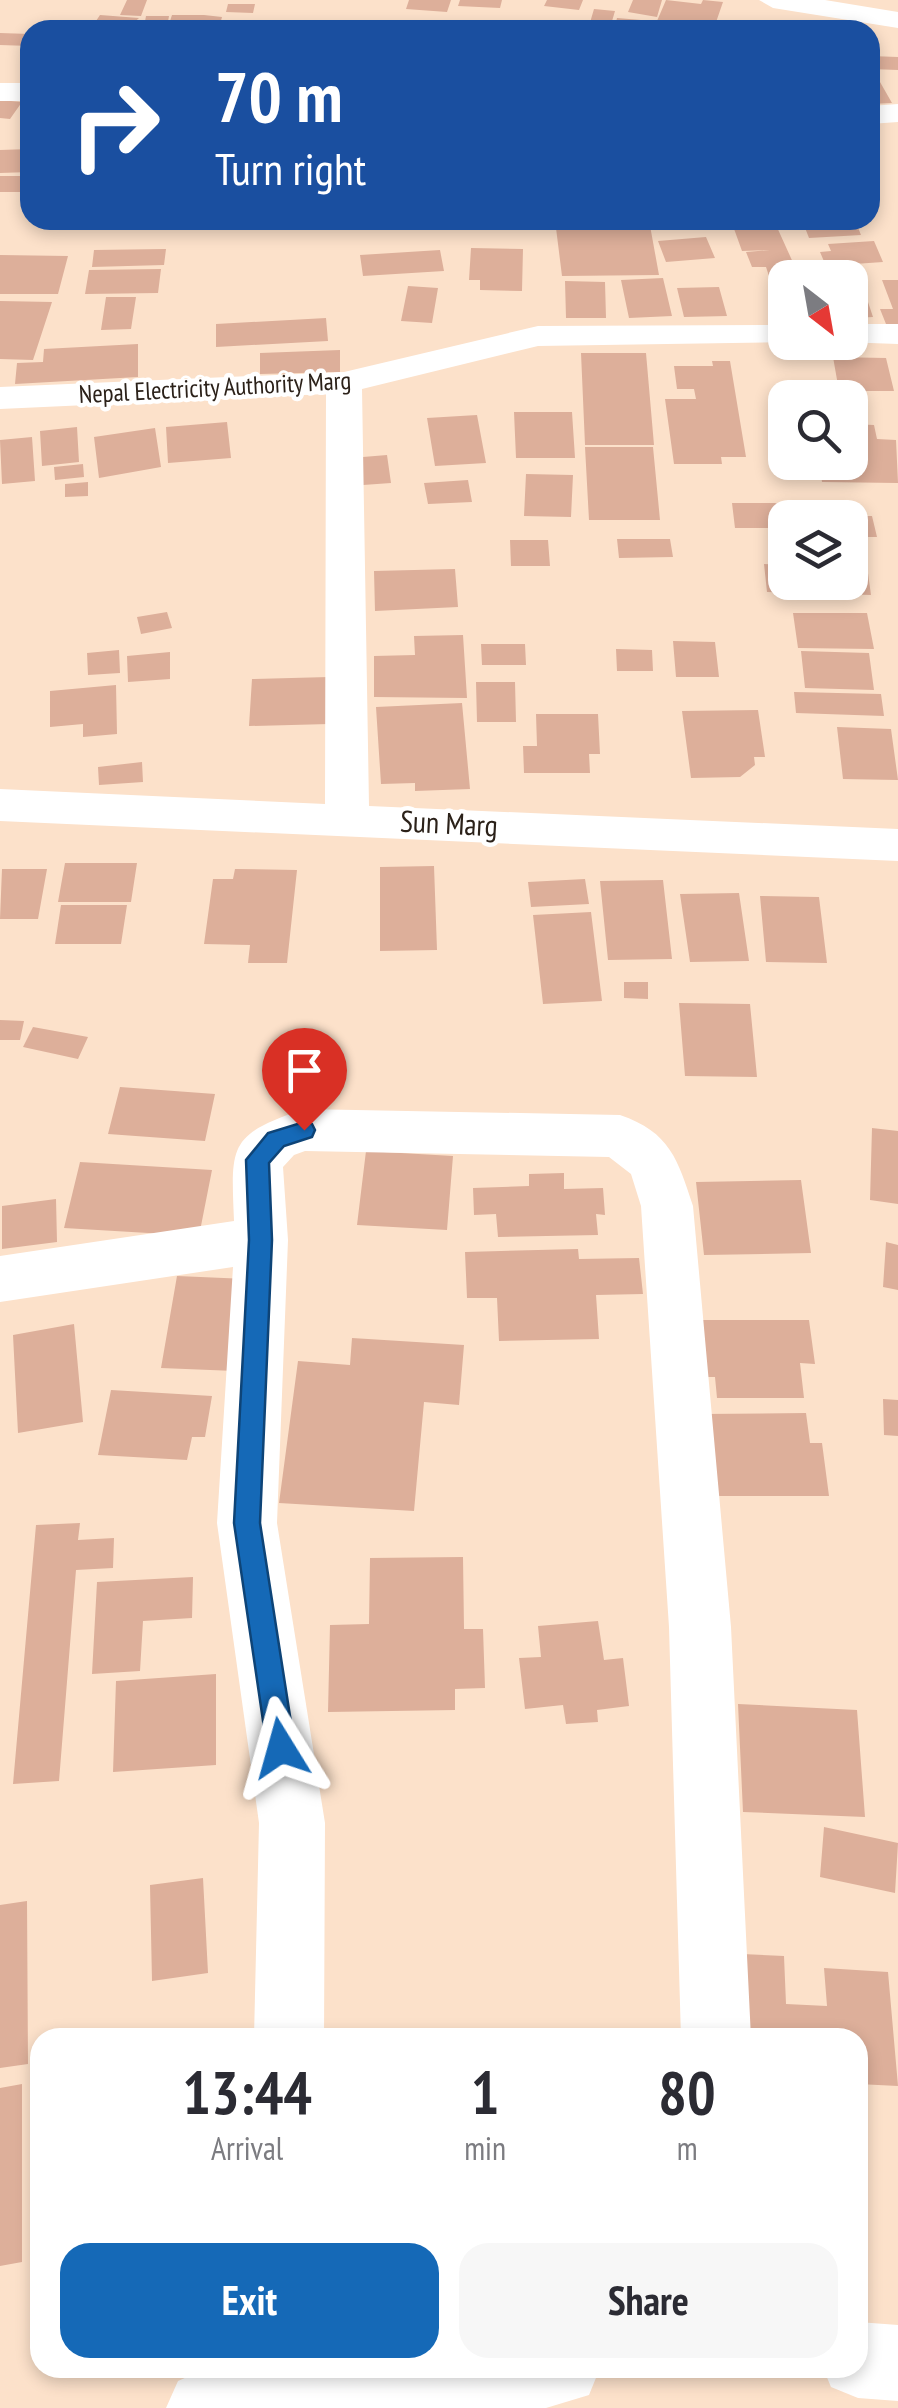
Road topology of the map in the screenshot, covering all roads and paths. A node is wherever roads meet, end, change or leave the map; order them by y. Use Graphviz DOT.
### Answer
graph roads {
  1 [pos="774,0"];
  2 [pos="898,20"];
  3 [pos="868,334"];
  4 [pos="898,334"];
  5 [pos="768,335"];
  6 [pos="344,383"];
  7 [pos="0,398"];
  8 [pos="0,805"];
  9 [pos="347,818"];
  10 [pos="898,845"];
  11 [pos="260,1240"];
  12 [pos="0,1279"];
  13 [pos="289,2028"];
  14 [pos="716,2028"];
  15 [pos="868,2361"];
  16 [pos="898,2363"];
  17 [pos="363,2378"];
  18 [pos="283,2382"];
  19 [pos="205,2408"];
  1 -- 2 [label="street"];
  3 -- 4 [label="street"];
  5 -- 6 [label="street, Nepal Electricity Authority Marg"];
  6 -- 7 [label="street, Nepal Electricity Authority Marg"];
  6 -- 9 [label="street"];
  8 -- 9 [label="street, Sun Marg"];
  9 -- 10 [label="street, Sun Marg"];
  11 -- 12 [label="street"];
  11 -- 13 [label="street"];
  11 -- 14 [label="street"];
  15 -- 16 [label="street"];
  17 -- 18 [label="street"];
  18 -- 19 [label="street"];
}
